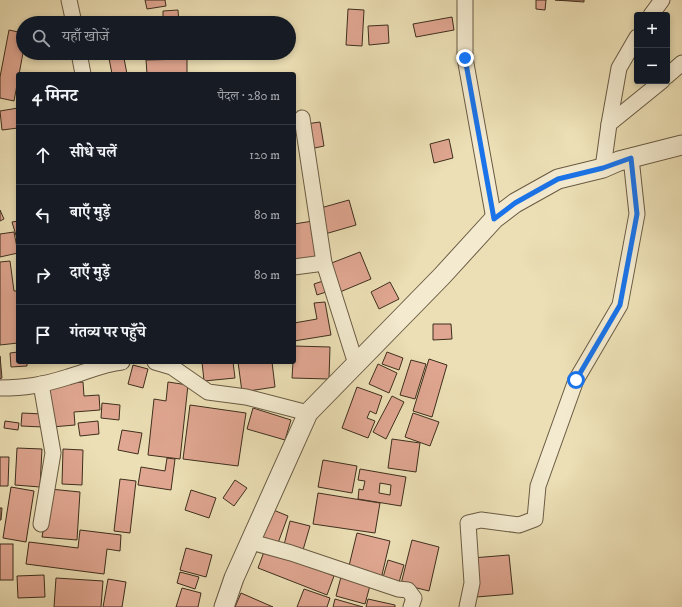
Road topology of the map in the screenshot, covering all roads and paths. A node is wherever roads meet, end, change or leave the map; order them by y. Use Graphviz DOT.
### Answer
graph roads {
  1 [pos="69,0"];
  2 [pos="465,0"];
  3 [pos="662,0"];
  4 [pos="653,12"];
  5 [pos="72,16"];
  6 [pos="634,42"];
  7 [pos="81,60"];
  8 [pos="682,63"];
  9 [pos="83,72"];
  10 [pos="670,73"];
  11 [pos="658,84"];
  12 [pos="302,118"];
  13 [pos="610,124"];
  14 [pos="682,145"];
  15 [pos="631,158"];
  16 [pos="603,168"];
  17 [pos="494,219"];
  18 [pos="324,263"];
  19 [pos="296,267"];
  20 [pos="104,364"];
  21 [pos="162,364"];
  22 [pos="356,364"];
  23 [pos="41,384"];
  24 [pos="0,388"];
  25 [pos="308,413"];
  26 [pos="41,524"];
  27 [pos="251,542"];
  28 [pos="224,607"];
  29 [pos="412,607"];
  30 [pos="467,607"];
  1 -- 5 [label="street"];
  2 -- 17 [label="street"];
  3 -- 4 [label="street"];
  6 -- 13 [label="street"];
  7 -- 9 [label="street"];
  8 -- 10 [label="street"];
  11 -- 13 [label="street"];
  12 -- 18 [label="street"];
  13 -- 16 [label="street"];
  14 -- 15 [label="street"];
  15 -- 16 [label="street"];
  15 -- 30 [label="street"];
  16 -- 17 [label="street"];
  17 -- 22 [label="street"];
  18 -- 19 [label="street"];
  18 -- 22 [label="street"];
  20 -- 23 [label="street"];
  21 -- 25 [label="street"];
  22 -- 25 [label="street"];
  23 -- 24 [label="street"];
  23 -- 26 [label="street"];
  25 -- 27 [label="street"];
  27 -- 28 [label="street"];
  27 -- 29 [label="street"];
}
